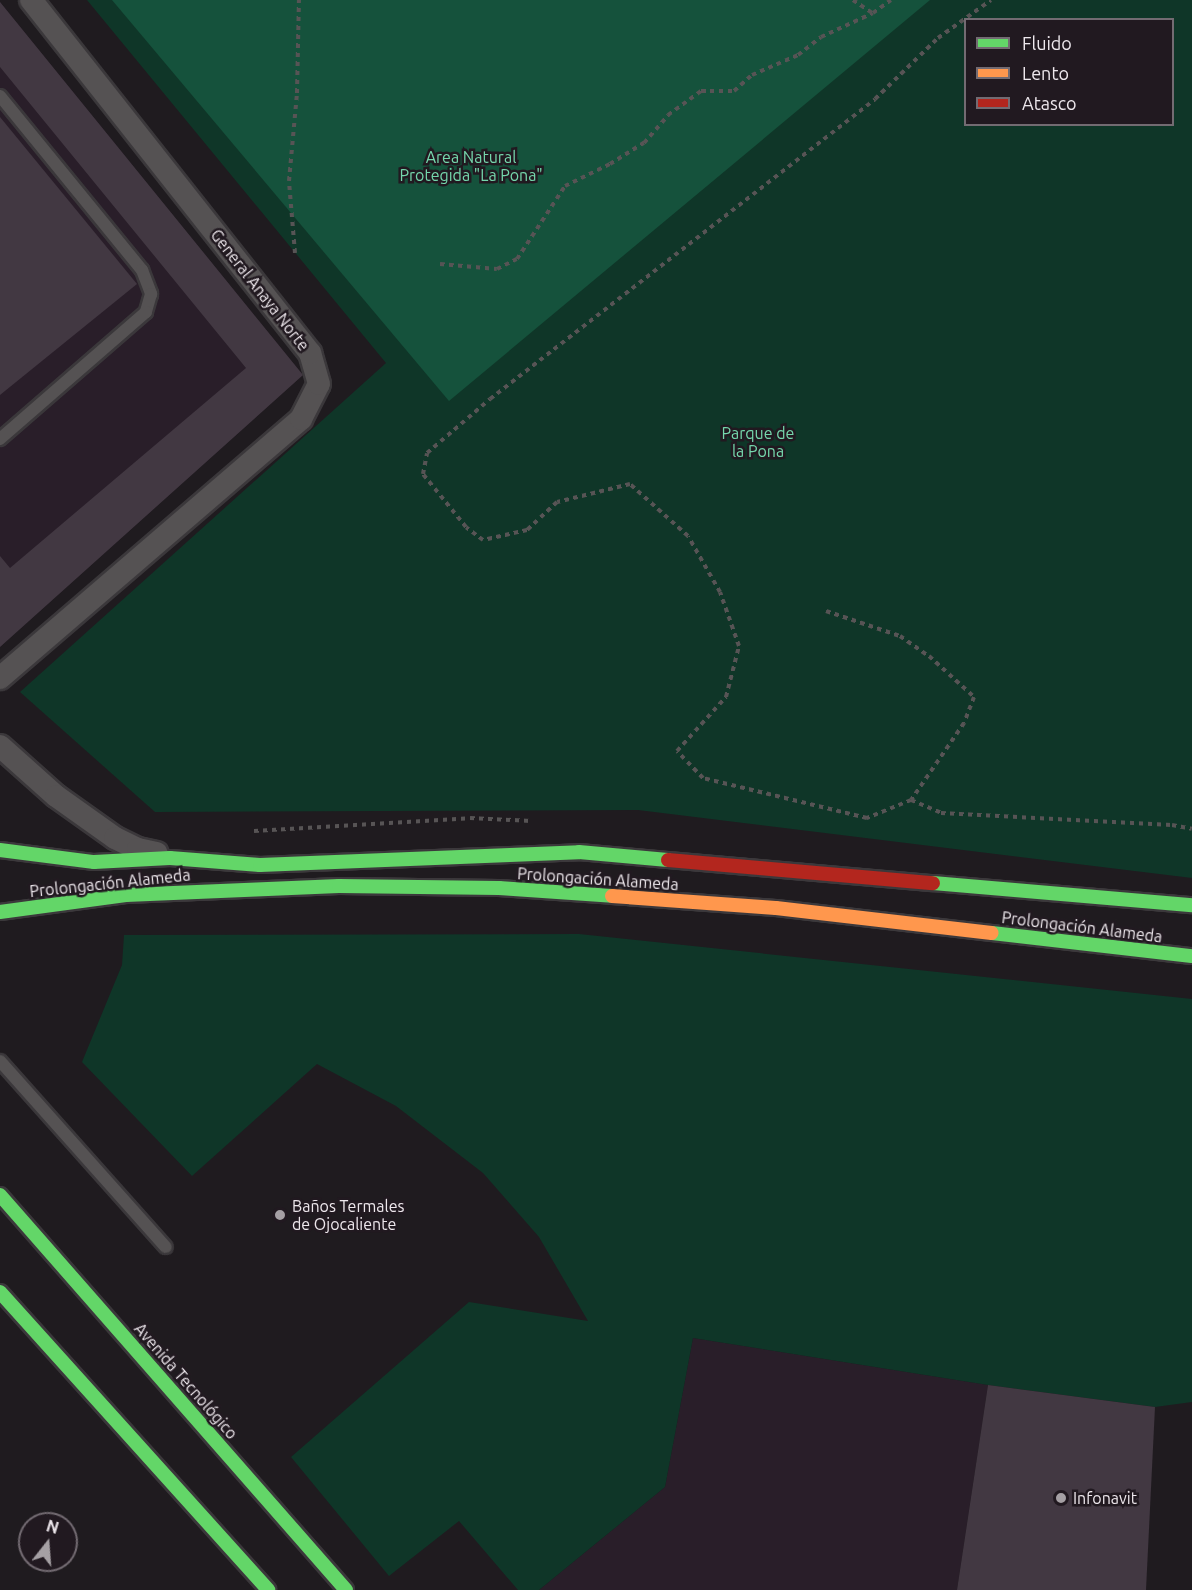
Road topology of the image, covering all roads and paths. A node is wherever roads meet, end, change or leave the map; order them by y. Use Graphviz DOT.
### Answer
graph roads {
  1 [pos="31,0"];
  2 [pos="299,0"];
  3 [pos="853,0"];
  4 [pos="891,0"];
  5 [pos="991,0"];
  6 [pos="873,13"];
  7 [pos="966,18"];
  8 [pos="964,19"];
  9 [pos="0,96"];
  10 [pos="295,253"];
  11 [pos="440,264"];
  12 [pos="0,440"];
  13 [pos="826,611"];
  14 [pos="0,678"];
  15 [pos="0,746"];
  16 [pos="911,800"];
  17 [pos="1192,829"];
  18 [pos="0,850"];
  19 [pos="182,858"];
  20 [pos="260,865"];
  21 [pos="210,876"];
  22 [pos="145,880"];
  23 [pos="123,881"];
  24 [pos="1192,905"];
  25 [pos="0,912"];
  26 [pos="1192,956"];
  27 [pos="0,1061"];
  28 [pos="0,1195"];
  29 [pos="166,1247"];
  30 [pos="0,1292"];
  31 [pos="268,1590"];
  32 [pos="346,1590"];
  1 -- 14 [label="street, General Anaya Norte"];
  2 -- 10 [label="path"];
  3 -- 6 [label="path"];
  4 -- 6 [label="path"];
  5 -- 7 [label="path"];
  6 -- 11 [label="path"];
  8 -- 16 [label="path"];
  9 -- 12 [label="lane"];
  13 -- 16 [label="path"];
  15 -- 19 [label="street"];
  16 -- 17 [label="path"];
  18 -- 19 [label="main road, Prolongación Alameda"];
  19 -- 20 [label="main road, Prolongación Alameda"];
  20 -- 21 [label="main road"];
  20 -- 24 [label="main road, Prolongación Alameda"];
  22 -- 23 [label="main road"];
  25 -- 26 [label="main road, Prolongación Alameda"];
  27 -- 29 [label="lane"];
  28 -- 32 [label="main road, Avenida Tecnológico"];
  30 -- 31 [label="main road"];
}
